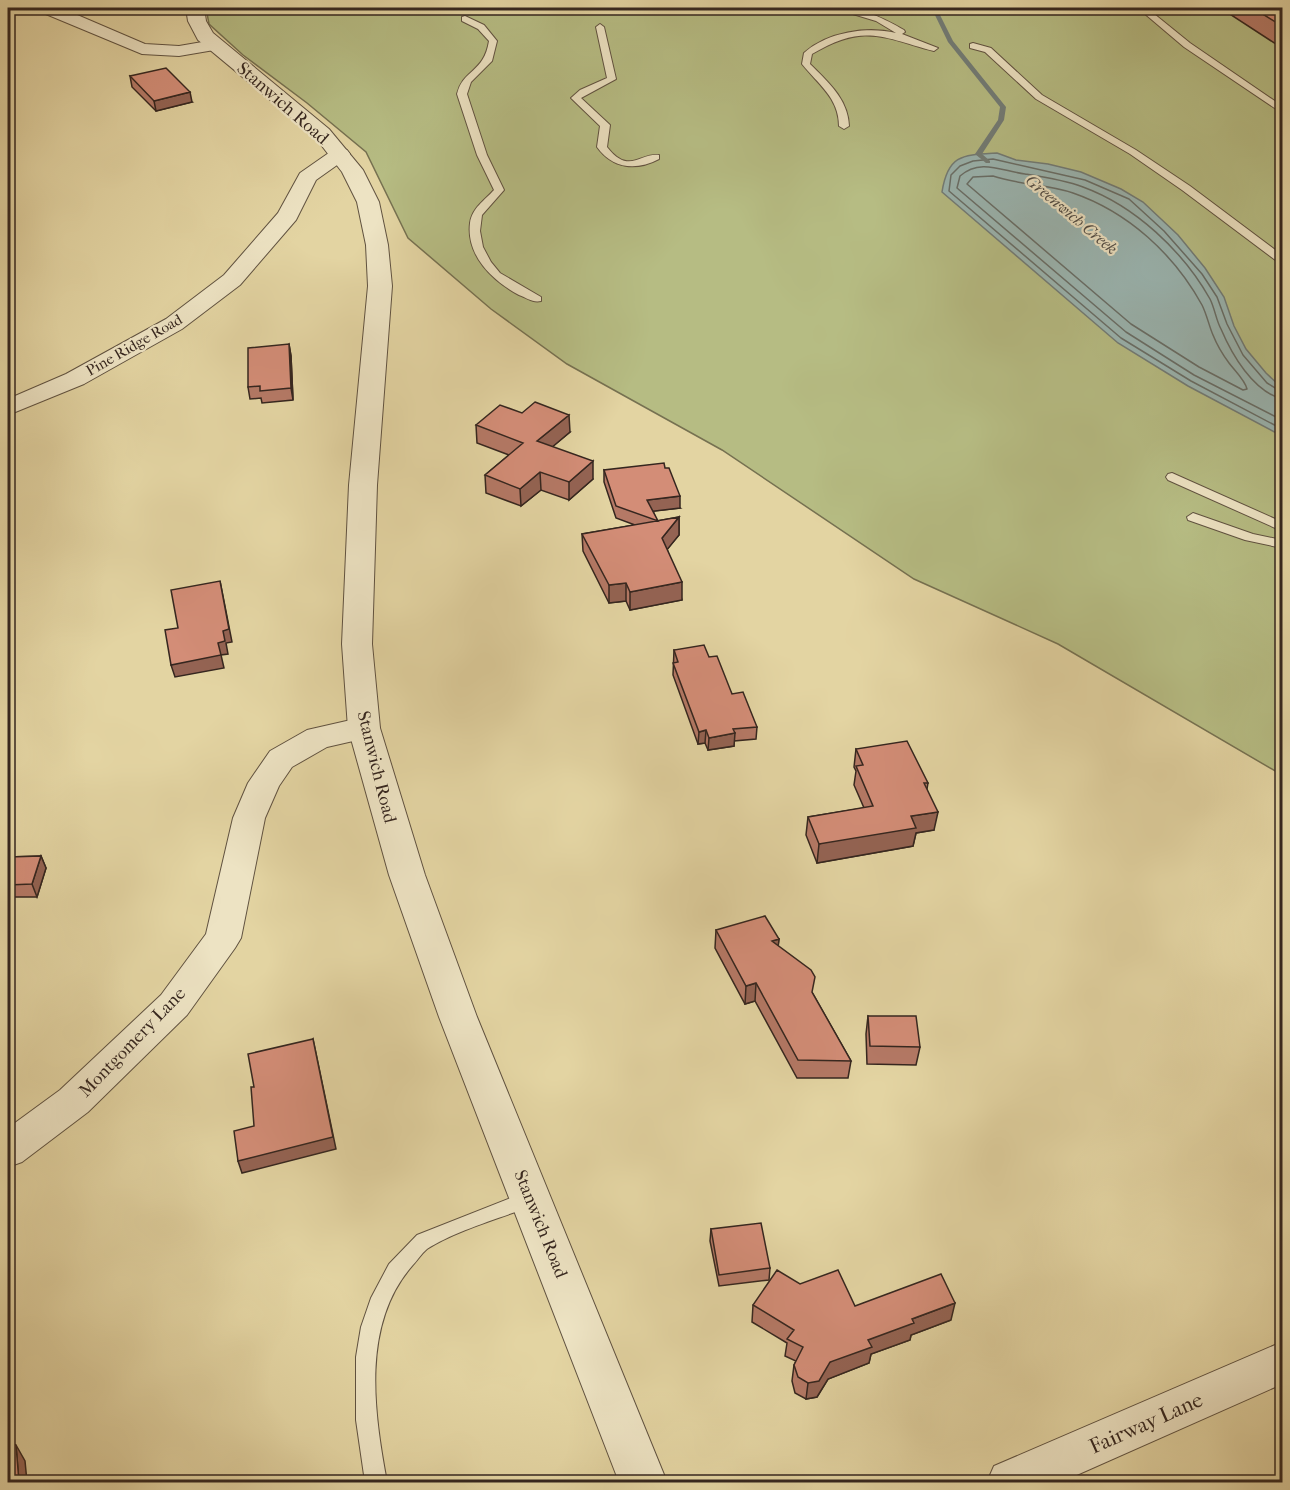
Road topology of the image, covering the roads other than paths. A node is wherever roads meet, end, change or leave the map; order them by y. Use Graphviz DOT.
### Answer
graph roads {
  1 [pos="47,8"];
  2 [pos="195,8"];
  3 [pos="837,8"];
  4 [pos="1173,8"];
  5 [pos="1144,9"];
  6 [pos="465,19"];
  7 [pos="600,27"];
  8 [pos="214,45"];
  9 [pos="973,46"];
  10 [pos="1282,110"];
  11 [pos="844,126"];
  12 [pos="340,154"];
  13 [pos="656,156"];
  14 [pos="1282,260"];
  15 [pos="537,299"];
  16 [pos="8,408"];
  17 [pos="1172,477"];
  18 [pos="1193,517"];
  19 [pos="1282,527"];
  20 [pos="1282,544"];
  21 [pos="364,728"];
  22 [pos="8,1150"];
  23 [pos="531,1198"];
  24 [pos="1282,1363"];
  25 [pos="376,1482"];
  26 [pos="643,1482"];
  27 [pos="1010,1482"];
  1 -- 8 [label="street"];
  2 -- 8 [label="street, Stanwich Road"];
  3 -- 11 [label="lane"];
  4 -- 5 [label="lane"];
  5 -- 10 [label="lane"];
  6 -- 15 [label="lane"];
  7 -- 13 [label="lane"];
  8 -- 12 [label="street, Stanwich Road"];
  9 -- 14 [label="lane"];
  12 -- 16 [label="street, Pine Ridge Road"];
  12 -- 21 [label="street, Stanwich Road"];
  17 -- 19 [label="lane"];
  18 -- 20 [label="lane"];
  21 -- 22 [label="street, Montgomery Lane"];
  21 -- 23 [label="street, Stanwich Road"];
  23 -- 25 [label="lane"];
  23 -- 26 [label="street, Stanwich Road"];
  24 -- 27 [label="street, Fairway Lane"];
}
